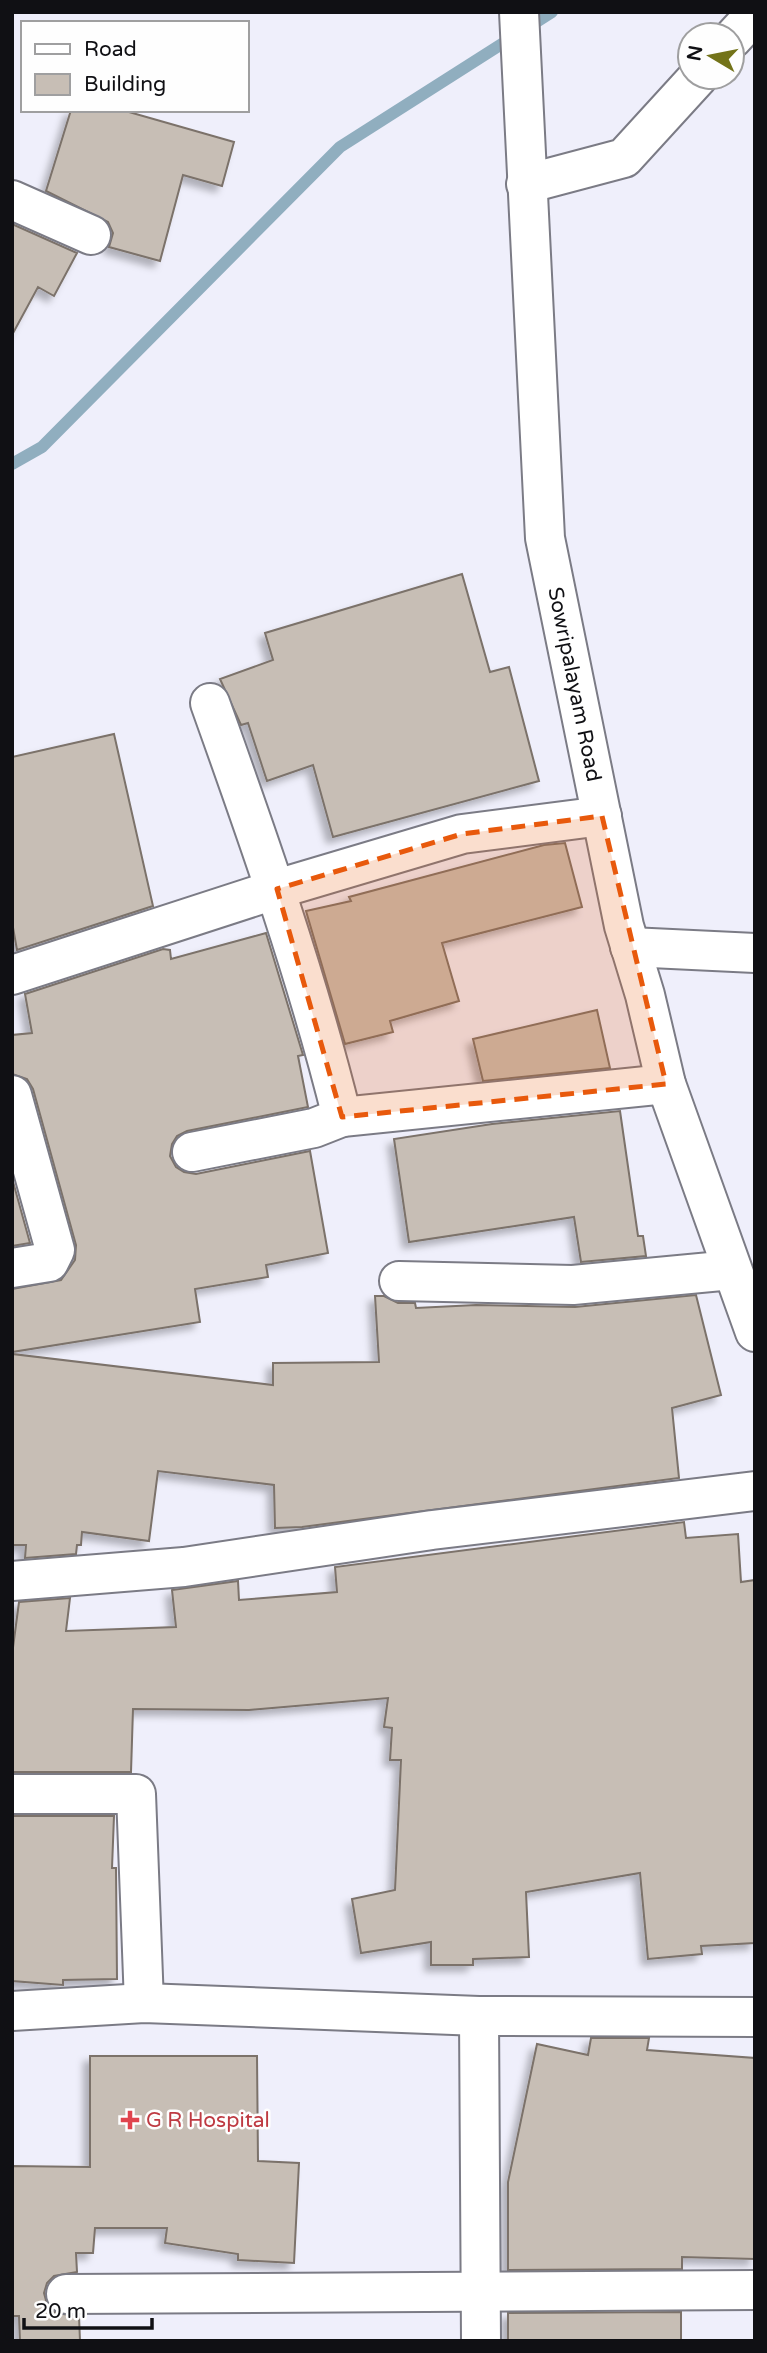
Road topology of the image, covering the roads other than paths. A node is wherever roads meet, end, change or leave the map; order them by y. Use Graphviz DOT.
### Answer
graph roads {
  1 [pos="519,12"];
  2 [pos="685,91"];
  3 [pos="526,184"];
  4 [pos="12,200"];
  5 [pos="91,235"];
  6 [pos="210,703"];
  7 [pos="602,816"];
  8 [pos="277,889"];
  9 [pos="630,947"];
  10 [pos="755,953"];
  11 [pos="12,975"];
  12 [pos="666,1084"];
  13 [pos="12,1095"];
  14 [pos="342,1117"];
  15 [pos="192,1152"];
  16 [pos="12,1268"];
  17 [pos="732,1270"];
  18 [pos="399,1282"];
  19 [pos="755,1332"];
  20 [pos="755,1491"];
  21 [pos="12,1581"];
  22 [pos="12,1794"];
  23 [pos="144,2003"];
  24 [pos="12,2011"];
  25 [pos="479,2016"];
  26 [pos="755,2017"];
  27 [pos="755,2290"];
  28 [pos="481,2293"];
  29 [pos="66,2294"];
  30 [pos="481,2341"];
  1 -- 3 [label="street, Sowripalayam Road"];
  2 -- 3 [label="street"];
  3 -- 7 [label="street, Sowripalayam Road"];
  4 -- 5 [label="street"];
  6 -- 8 [label="street"];
  7 -- 8 [label="street"];
  7 -- 9 [label="street, Sowripalayam Road"];
  8 -- 11 [label="street"];
  8 -- 14 [label="street"];
  9 -- 10 [label="street"];
  9 -- 12 [label="street, Sowripalayam Road"];
  12 -- 14 [label="street"];
  12 -- 17 [label="street, Sowripalayam Road"];
  13 -- 16 [label="street"];
  14 -- 15 [label="street"];
  17 -- 18 [label="street"];
  17 -- 19 [label="street, Sowripalayam Road"];
  20 -- 21 [label="street"];
  22 -- 23 [label="street"];
  23 -- 24 [label="street"];
  23 -- 25 [label="street"];
  25 -- 26 [label="street"];
  25 -- 28 [label="street"];
  27 -- 28 [label="street"];
  28 -- 29 [label="street"];
  28 -- 30 [label="street"];
}
